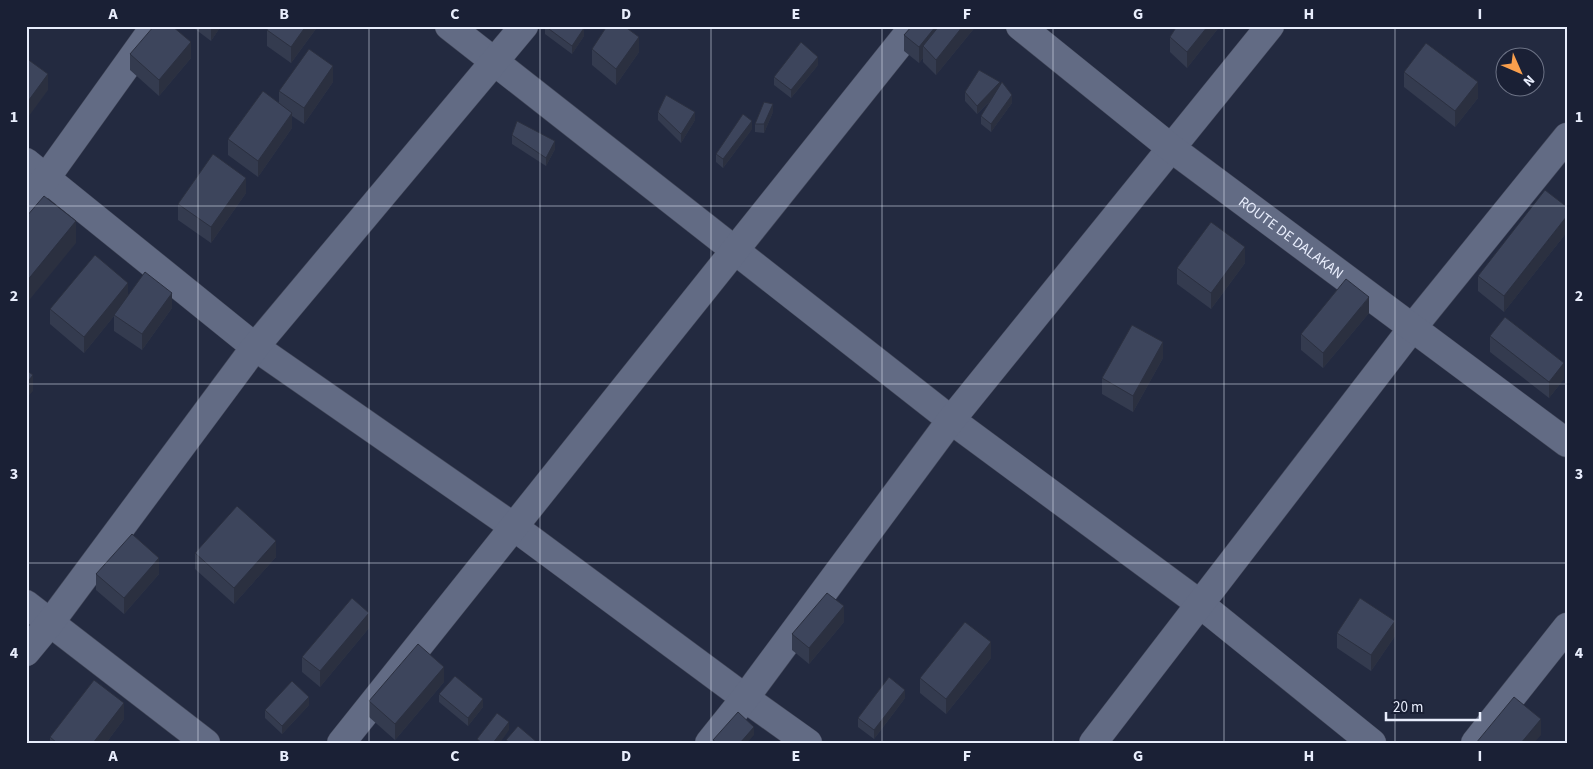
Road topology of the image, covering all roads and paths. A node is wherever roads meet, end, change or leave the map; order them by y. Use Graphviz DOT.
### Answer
graph roads {
  1 [pos="155,26"];
  2 [pos="449,26"];
  3 [pos="524,26"];
  4 [pos="914,26"];
  5 [pos="1020,26"];
  6 [pos="1270,26"];
  7 [pos="494,61"];
  8 [pos="1567,137"];
  9 [pos="1171,148"];
  10 [pos="36,170"];
  11 [pos="26,202"];
  12 [pos="735,251"];
  13 [pos="1413,327"];
  14 [pos="255,347"];
  15 [pos="951,420"];
  16 [pos="1567,443"];
  17 [pos="514,527"];
  18 [pos="26,604"];
  19 [pos="1200,604"];
  20 [pos="50,623"];
  21 [pos="1567,627"];
  22 [pos="26,652"];
  23 [pos="745,698"];
  24 [pos="206,743"];
  25 [pos="341,743"];
  26 [pos="709,743"];
  27 [pos="808,743"];
  28 [pos="1093,743"];
  29 [pos="1372,743"];
  30 [pos="1475,743"];
  1 -- 10 [label="street"];
  2 -- 7 [label="street"];
  3 -- 7 [label="street"];
  4 -- 12 [label="street"];
  5 -- 9 [label="street, ROUTE DE DALAKAN"];
  6 -- 9 [label="street"];
  7 -- 12 [label="street"];
  7 -- 14 [label="street"];
  8 -- 13 [label="street"];
  9 -- 13 [label="street, ROUTE DE DALAKAN"];
  9 -- 15 [label="street"];
  10 -- 11 [label="street"];
  10 -- 14 [label="street"];
  12 -- 15 [label="street"];
  12 -- 17 [label="street"];
  13 -- 16 [label="street, ROUTE DE DALAKAN"];
  13 -- 19 [label="street"];
  14 -- 17 [label="street"];
  14 -- 20 [label="street"];
  15 -- 19 [label="street"];
  15 -- 23 [label="street"];
  17 -- 23 [label="street"];
  17 -- 25 [label="street"];
  18 -- 20 [label="street"];
  19 -- 28 [label="street"];
  19 -- 29 [label="street"];
  20 -- 22 [label="street"];
  20 -- 24 [label="street"];
  21 -- 30 [label="street"];
  23 -- 26 [label="street"];
  23 -- 27 [label="street"];
}
